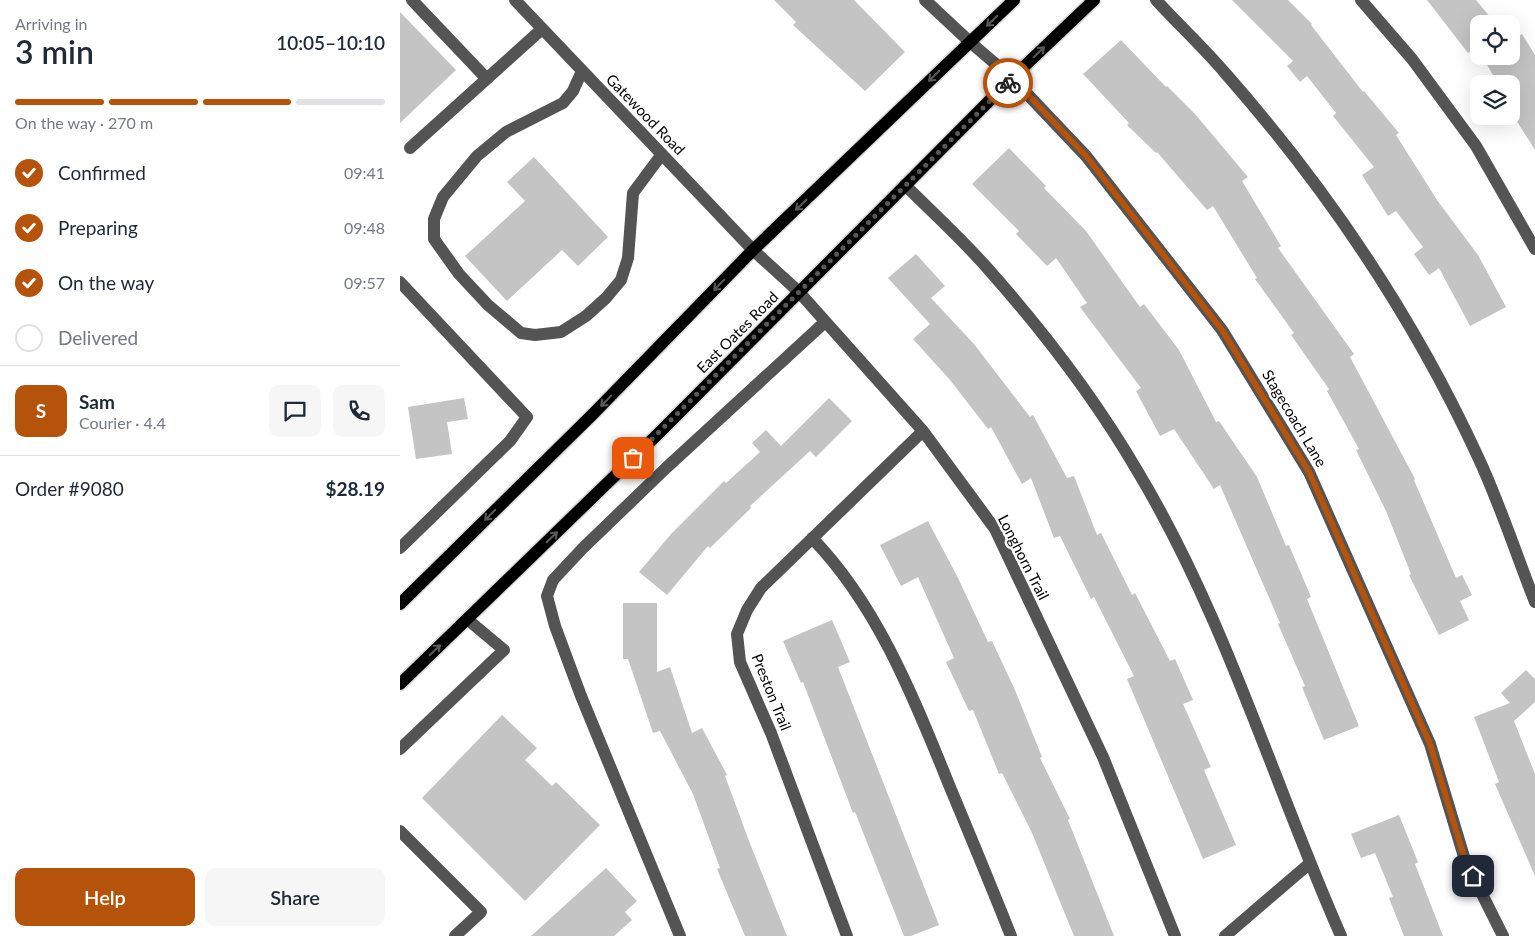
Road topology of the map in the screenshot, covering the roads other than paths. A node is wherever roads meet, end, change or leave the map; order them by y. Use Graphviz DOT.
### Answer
graph roads {
  1 [pos="412,0"];
  2 [pos="514,0"];
  3 [pos="925,0"];
  4 [pos="1014,0"];
  5 [pos="1094,0"];
  6 [pos="1156,0"];
  7 [pos="1361,0"];
  8 [pos="542,29"];
  9 [pos="970,42"];
  10 [pos="582,71"];
  11 [pos="1012,78"];
  12 [pos="487,79"];
  13 [pos="410,148"];
  14 [pos="662,154"];
  15 [pos="906,185"];
  16 [pos="1535,248"];
  17 [pos="754,250"];
  18 [pos="400,282"];
  19 [pos="799,292"];
  20 [pos="825,322"];
  21 [pos="923,431"];
  22 [pos="812,538"];
  23 [pos="400,548"];
  24 [pos="1535,602"];
  25 [pos="400,604"];
  26 [pos="467,618"];
  27 [pos="400,684"];
  28 [pos="400,749"];
  29 [pos="400,831"];
  30 [pos="1309,864"];
  31 [pos="454,936"];
  32 [pos="680,936"];
  33 [pos="847,936"];
  34 [pos="1011,936"];
  35 [pos="1175,936"];
  36 [pos="1225,936"];
  37 [pos="1341,936"];
  38 [pos="1502,936"];
  1 -- 12 [label="street"];
  2 -- 8 [label="street, Gatewood Road"];
  3 -- 9 [label="street, Stagecoach Lane"];
  4 -- 9 [label="main road, one-way"];
  11 -- 5 [label="main road, East Oates Road, one-way"];
  6 -- 24 [label="street"];
  7 -- 16 [label="street"];
  8 -- 10 [label="street, Gatewood Road"];
  8 -- 12 [label="street"];
  9 -- 11 [label="street, Stagecoach Lane"];
  9 -- 17 [label="main road, one-way"];
  10 -- 14 [label="street, Gatewood Road"];
  10 -- 14 [label="street"];
  11 -- 15 [label="main road, East Oates Road"];
  11 -- 38 [label="street, Stagecoach Lane"];
  12 -- 13 [label="street"];
  14 -- 17 [label="street, Gatewood Road"];
  15 -- 19 [label="main road, East Oates Road"];
  15 -- 30 [label="street"];
  17 -- 19 [label="street, Longhorn Trail"];
  17 -- 25 [label="main road, one-way"];
  18 -- 23 [label="street"];
  19 -- 20 [label="street, Longhorn Trail"];
  26 -- 19 [label="main road, East Oates Road, one-way"];
  20 -- 21 [label="street, Longhorn Trail"];
  20 -- 32 [label="street"];
  21 -- 22 [label="street, Preston Trail"];
  21 -- 35 [label="street, Longhorn Trail"];
  22 -- 33 [label="street, Preston Trail"];
  22 -- 34 [label="street"];
  27 -- 26 [label="main road, East Oates Road, one-way"];
  26 -- 28 [label="street"];
  29 -- 31 [label="street"];
  30 -- 36 [label="street"];
  30 -- 37 [label="street"];
}
